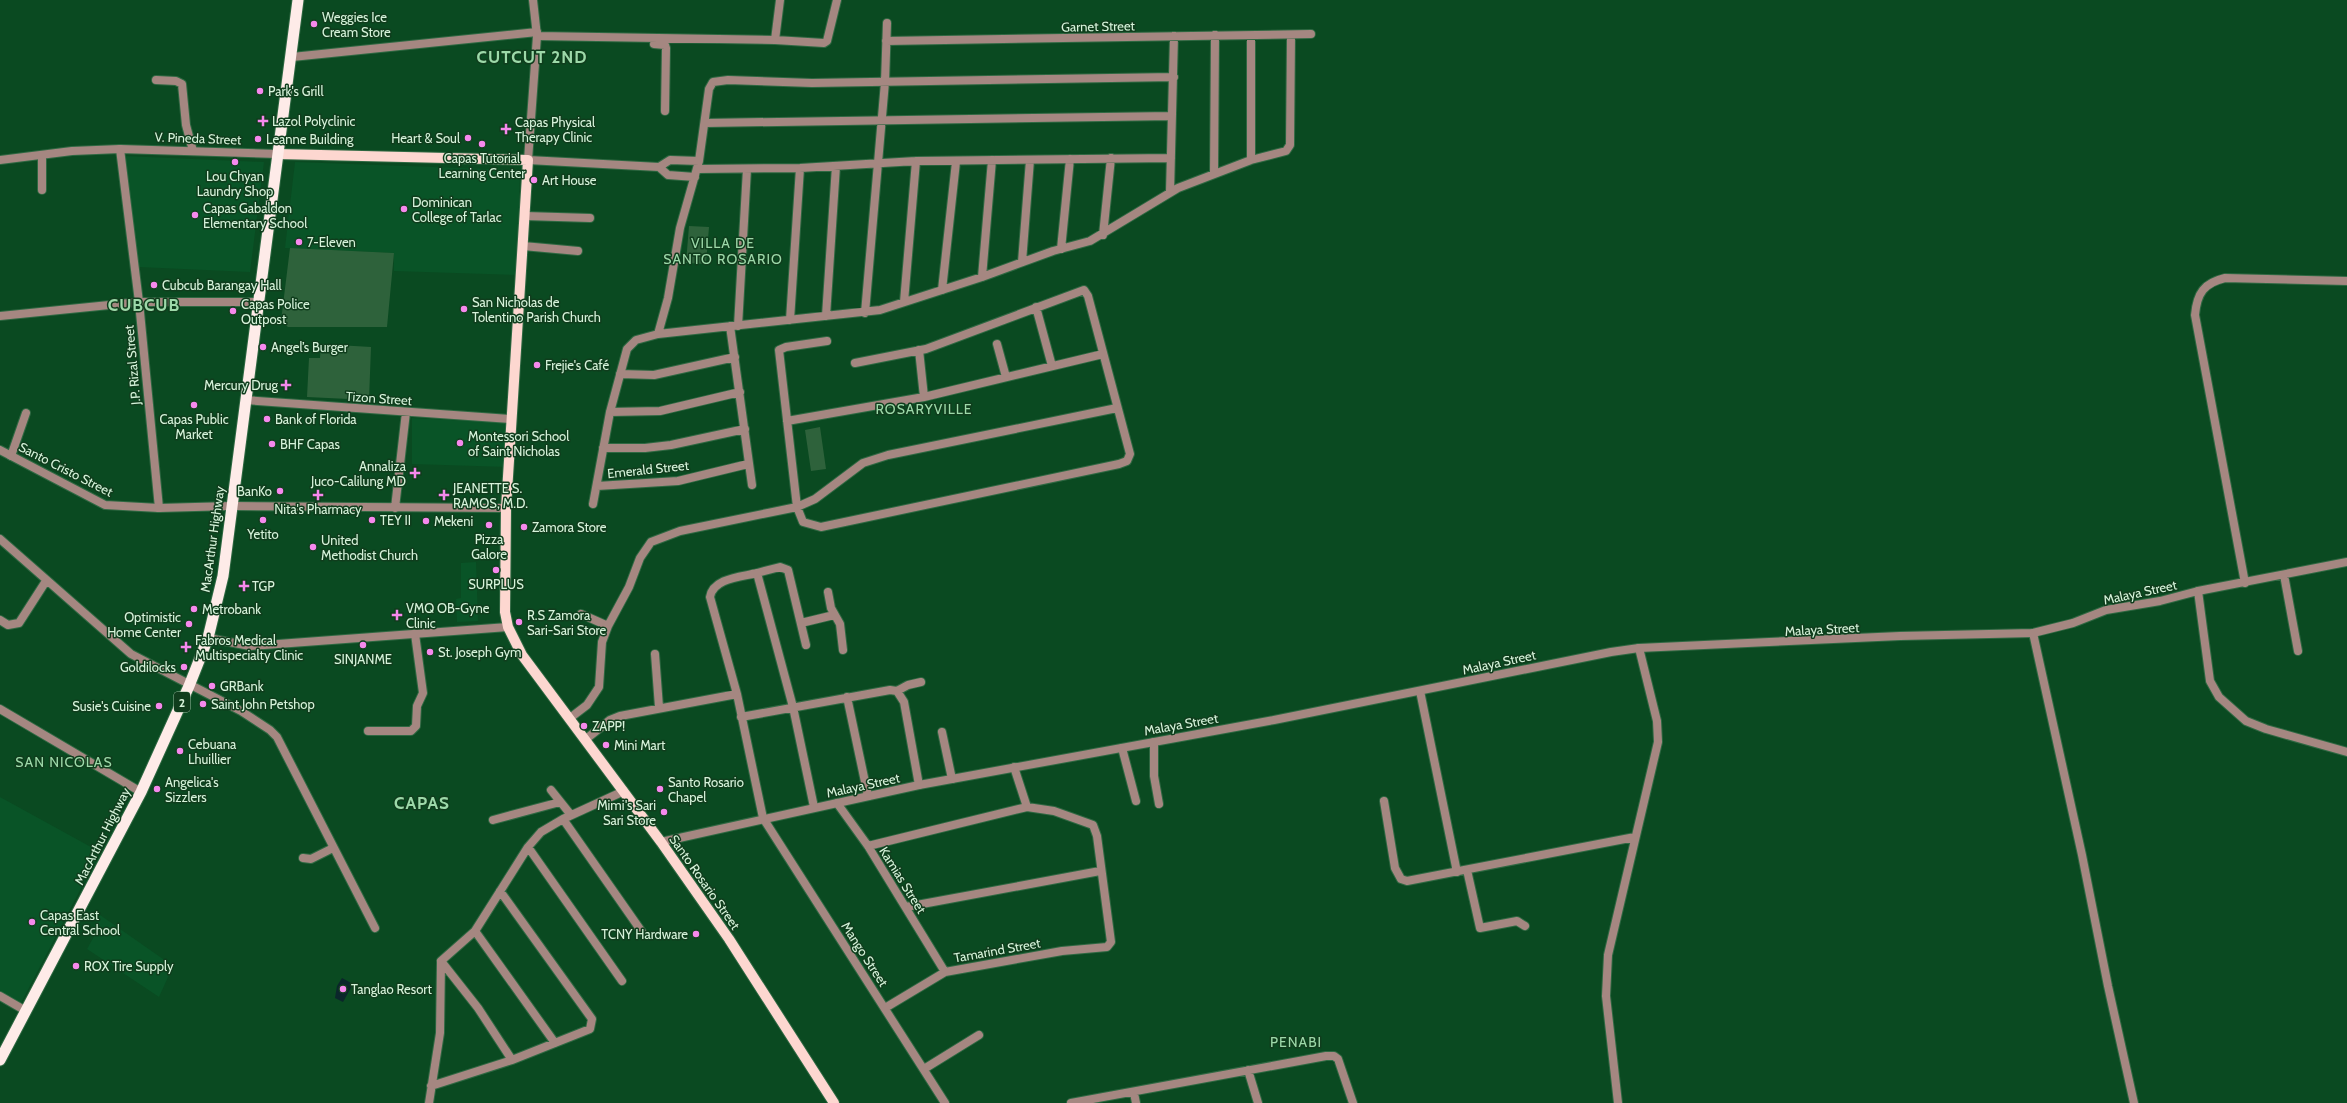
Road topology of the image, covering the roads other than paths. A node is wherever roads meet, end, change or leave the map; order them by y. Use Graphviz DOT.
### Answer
graph roads {
  1 [pos="298,0"];
  2 [pos="533,0"];
  3 [pos="780,0"];
  4 [pos="837,0"];
  5 [pos="887,22"];
  6 [pos="537,34"];
  7 [pos="1311,34"];
  8 [pos="1215,35"];
  9 [pos="1291,35"];
  10 [pos="1174,36"];
  11 [pos="1251,36"];
  12 [pos="646,39"];
  13 [pos="775,40"];
  14 [pos="886,41"];
  15 [pos="292,57"];
  16 [pos="1174,78"];
  17 [pos="156,80"];
  18 [pos="885,82"];
  19 [pos="665,111"];
  20 [pos="1172,116"];
  21 [pos="880,120"];
  22 [pos="705,123"];
  23 [pos="120,149"];
  24 [pos="193,151"];
  25 [pos="278,154"];
  26 [pos="42,155"];
  27 [pos="1111,158"];
  28 [pos="1171,158"];
  29 [pos="1070,159"];
  30 [pos="0,160"];
  31 [pos="528,160"];
  32 [pos="992,160"];
  33 [pos="1030,160"];
  34 [pos="1251,160"];
  35 [pos="916,161"];
  36 [pos="956,162"];
  37 [pos="877,164"];
  38 [pos="836,166"];
  39 [pos="659,167"];
  40 [pos="800,168"];
  41 [pos="697,169"];
  42 [pos="747,170"];
  43 [pos="1214,174"];
  44 [pos="42,190"];
  45 [pos="1170,192"];
  46 [pos="525,216"];
  47 [pos="590,218"];
  48 [pos="1103,236"];
  49 [pos="523,246"];
  50 [pos="1061,249"];
  51 [pos="578,251"];
  52 [pos="1022,262"];
  53 [pos="982,277"];
  54 [pos="2347,281"];
  55 [pos="942,290"];
  56 [pos="139,302"];
  57 [pos="259,302"];
  58 [pos="904,302"];
  59 [pos="1036,307"];
  60 [pos="865,313"];
  61 [pos="0,316"];
  62 [pos="826,316"];
  63 [pos="790,320"];
  64 [pos="734,326"];
  65 [pos="658,334"];
  66 [pos="827,341"];
  67 [pos="997,344"];
  68 [pos="919,350"];
  69 [pos="1103,354"];
  70 [pos="734,357"];
  71 [pos="855,363"];
  72 [pos="1052,366"];
  73 [pos="620,374"];
  74 [pos="1006,377"];
  75 [pos="740,392"];
  76 [pos="924,397"];
  77 [pos="245,400"];
  78 [pos="1117,408"];
  79 [pos="406,412"];
  80 [pos="610,412"];
  81 [pos="26,413"];
  82 [pos="511,419"];
  83 [pos="787,420"];
  84 [pos="745,429"];
  85 [pos="602,448"];
  86 [pos="0,450"];
  87 [pos="12,456"];
  88 [pos="748,464"];
  89 [pos="752,485"];
  90 [pos="597,486"];
  91 [pos="593,504"];
  92 [pos="231,506"];
  93 [pos="797,507"];
  94 [pos="159,508"];
  95 [pos="395,508"];
  96 [pos="506,508"];
  97 [pos="0,539"];
  98 [pos="2347,562"];
  99 [pos="757,573"];
  100 [pos="2284,575"];
  101 [pos="46,580"];
  102 [pos="2245,583"];
  103 [pos="2198,591"];
  104 [pos="828,592"];
  105 [pos="582,614"];
  106 [pos="834,615"];
  107 [pos="0,620"];
  108 [pos="802,623"];
  109 [pos="608,626"];
  110 [pos="508,627"];
  111 [pos="2033,633"];
  112 [pos="415,634"];
  113 [pos="208,638"];
  114 [pos="806,645"];
  115 [pos="1639,648"];
  116 [pos="843,650"];
  117 [pos="2298,651"];
  118 [pos="655,654"];
  119 [pos="921,682"];
  120 [pos="189,686"];
  121 [pos="897,691"];
  122 [pos="1420,691"];
  123 [pos="737,694"];
  124 [pos="847,697"];
  125 [pos="659,707"];
  126 [pos="793,707"];
  127 [pos="0,708"];
  128 [pos="741,717"];
  129 [pos="570,718"];
  130 [pos="368,731"];
  131 [pos="942,732"];
  132 [pos="586,739"];
  133 [pos="1154,742"];
  134 [pos="1122,748"];
  135 [pos="2347,752"];
  136 [pos="1014,767"];
  137 [pos="952,779"];
  138 [pos="919,785"];
  139 [pos="551,790"];
  140 [pos="624,791"];
  141 [pos="141,792"];
  142 [pos="868,796"];
  143 [pos="1136,801"];
  144 [pos="1384,801"];
  145 [pos="560,802"];
  146 [pos="837,803"];
  147 [pos="1159,804"];
  148 [pos="814,807"];
  149 [pos="1027,807"];
  150 [pos="567,817"];
  151 [pos="763,818"];
  152 [pos="493,820"];
  153 [pos="1635,837"];
  154 [pos="661,842"];
  155 [pos="868,846"];
  156 [pos="528,847"];
  157 [pos="333,848"];
  158 [pos="304,858"];
  159 [pos="1467,870"];
  160 [pos="1100,871"];
  161 [pos="1457,872"];
  162 [pos="500,891"];
  163 [pos="906,907"];
  164 [pos="1525,926"];
  165 [pos="375,928"];
  166 [pos="475,931"];
  167 [pos="642,932"];
  168 [pos="442,961"];
  169 [pos="945,972"];
  170 [pos="622,981"];
  171 [pos="0,996"];
  172 [pos="885,1008"];
  173 [pos="26,1011"];
  174 [pos="979,1035"];
  175 [pos="555,1043"];
  176 [pos="0,1060"];
  177 [pos="512,1060"];
  178 [pos="924,1069"];
  179 [pos="1248,1070"];
  180 [pos="431,1086"];
  181 [pos="1134,1093"];
  182 [pos="429,1103"];
  183 [pos="834,1103"];
  184 [pos="945,1103"];
  185 [pos="1071,1103"];
  186 [pos="1136,1103"];
  187 [pos="1258,1103"];
  188 [pos="1353,1103"];
  189 [pos="1618,1103"];
  190 [pos="2134,1103"];
  1 -- 15 [label="highway, MacArthur Highway / 2"];
  2 -- 6 [label="street, Santo Rosario Street"];
  3 -- 13 [label="street"];
  4 -- 13 [label="street"];
  5 -- 14 [label="street"];
  6 -- 12 [label="street"];
  6 -- 15 [label="street"];
  6 -- 31 [label="street, Santo Rosario Street"];
  7 -- 9 [label="street, Garnet Street"];
  8 -- 10 [label="street, Garnet Street"];
  8 -- 11 [label="street, Garnet Street"];
  8 -- 43 [label="street"];
  9 -- 11 [label="street, Garnet Street"];
  9 -- 34 [label="street"];
  10 -- 14 [label="street, Garnet Street"];
  10 -- 16 [label="street"];
  11 -- 34 [label="street"];
  12 -- 13 [label="street"];
  12 -- 19 [label="street"];
  14 -- 18 [label="street"];
  15 -- 25 [label="highway, MacArthur Highway / 2"];
  16 -- 18 [label="street"];
  16 -- 20 [label="street"];
  17 -- 24 [label="street"];
  18 -- 21 [label="street"];
  18 -- 22 [label="street"];
  20 -- 21 [label="street"];
  20 -- 28 [label="street"];
  21 -- 22 [label="street"];
  21 -- 37 [label="street"];
  22 -- 41 [label="street"];
  23 -- 24 [label="street, V. Pineda Street"];
  23 -- 26 [label="street, V. Pineda Street"];
  23 -- 56 [label="street, J.P. Rizal Street"];
  24 -- 25 [label="street, V. Pineda Street"];
  25 -- 31 [label="main road, V. Pineda Street"];
  25 -- 57 [label="highway, MacArthur Highway / 2"];
  26 -- 30 [label="street, V. Pineda Street"];
  26 -- 44 [label="street"];
  27 -- 28 [label="street"];
  27 -- 29 [label="street"];
  27 -- 48 [label="street"];
  28 -- 45 [label="street"];
  29 -- 33 [label="street"];
  29 -- 50 [label="street"];
  31 -- 39 [label="street, V. Pineda Street"];
  31 -- 46 [label="main road, Santo Rosario Street"];
  32 -- 33 [label="street"];
  32 -- 36 [label="street"];
  32 -- 53 [label="street"];
  33 -- 52 [label="street"];
  34 -- 43 [label="street"];
  35 -- 36 [label="street"];
  35 -- 37 [label="street"];
  35 -- 58 [label="street"];
  36 -- 55 [label="street"];
  37 -- 38 [label="street"];
  37 -- 60 [label="street"];
  38 -- 40 [label="street"];
  38 -- 62 [label="street"];
  39 -- 41 [label="street, V. Pineda Street"];
  39 -- 41 [label="street, V. Pineda Street"];
  40 -- 42 [label="street"];
  40 -- 63 [label="street"];
  41 -- 42 [label="street"];
  41 -- 65 [label="street"];
  42 -- 64 [label="street"];
  43 -- 45 [label="street"];
  45 -- 48 [label="street"];
  46 -- 47 [label="street"];
  46 -- 49 [label="main road, Santo Rosario Street"];
  48 -- 50 [label="street"];
  49 -- 51 [label="street"];
  49 -- 82 [label="main road, Santo Rosario Street"];
  50 -- 52 [label="street"];
  52 -- 53 [label="street"];
  53 -- 55 [label="street"];
  54 -- 102 [label="street"];
  55 -- 58 [label="street"];
  56 -- 57 [label="street"];
  56 -- 61 [label="street"];
  56 -- 94 [label="street, J.P. Rizal Street"];
  57 -- 77 [label="highway, MacArthur Highway / 2"];
  58 -- 60 [label="street"];
  59 -- 68 [label="street"];
  59 -- 69 [label="street"];
  59 -- 72 [label="street"];
  60 -- 62 [label="street"];
  62 -- 63 [label="street"];
  63 -- 64 [label="street"];
  64 -- 65 [label="street"];
  64 -- 70 [label="street"];
  65 -- 73 [label="street"];
  66 -- 83 [label="street"];
  67 -- 74 [label="street"];
  68 -- 71 [label="street"];
  68 -- 76 [label="street"];
  69 -- 72 [label="street"];
  69 -- 78 [label="street"];
  70 -- 73 [label="street"];
  70 -- 75 [label="street"];
  72 -- 74 [label="street"];
  73 -- 80 [label="street"];
  74 -- 76 [label="street"];
  75 -- 80 [label="street"];
  75 -- 84 [label="street"];
  76 -- 83 [label="street"];
  77 -- 79 [label="street, Tizon Street"];
  77 -- 92 [label="highway, MacArthur Highway / 2"];
  78 -- 93 [label="street"];
  78 -- 93 [label="street"];
  79 -- 82 [label="street, Tizon Street"];
  79 -- 95 [label="street"];
  80 -- 85 [label="street"];
  81 -- 87 [label="street"];
  82 -- 96 [label="main road, Santo Rosario Street"];
  83 -- 93 [label="street"];
  84 -- 85 [label="street"];
  84 -- 88 [label="street"];
  85 -- 90 [label="street"];
  86 -- 87 [label="street, Santo Cristo Street"];
  87 -- 94 [label="street, Santo Cristo Street"];
  88 -- 89 [label="street"];
  88 -- 90 [label="street, Emerald Street"];
  90 -- 91 [label="street"];
  92 -- 94 [label="street, Santo Cristo Street"];
  92 -- 95 [label="street, Santo Cristo Street"];
  92 -- 113 [label="highway, MacArthur Highway / 2"];
  93 -- 109 [label="street"];
  95 -- 96 [label="street, Santo Cristo Street"];
  96 -- 110 [label="main road, Santo Rosario Street"];
  97 -- 101 [label="street"];
  98 -- 100 [label="street, Malaya Street"];
  99 -- 108 [label="street"];
  99 -- 123 [label="street"];
  99 -- 126 [label="street"];
  100 -- 102 [label="street, Malaya Street"];
  100 -- 117 [label="street"];
  101 -- 107 [label="street"];
  101 -- 120 [label="street"];
  102 -- 103 [label="street, Malaya Street"];
  103 -- 111 [label="street, Malaya Street"];
  103 -- 135 [label="street"];
  104 -- 106 [label="street"];
  105 -- 109 [label="street"];
  106 -- 108 [label="street"];
  106 -- 116 [label="street"];
  108 -- 114 [label="street"];
  109 -- 129 [label="street"];
  110 -- 112 [label="street"];
  110 -- 129 [label="main road, Santo Rosario Street"];
  111 -- 115 [label="street, Malaya Street"];
  111 -- 190 [label="street"];
  112 -- 113 [label="street"];
  112 -- 130 [label="street"];
  113 -- 120 [label="highway, MacArthur Highway / 2"];
  115 -- 122 [label="street, Malaya Street"];
  115 -- 153 [label="street"];
  118 -- 125 [label="street"];
  119 -- 121 [label="street"];
  120 -- 141 [label="highway, MacArthur Highway / 2"];
  120 -- 157 [label="street"];
  121 -- 124 [label="street"];
  121 -- 138 [label="street"];
  122 -- 133 [label="street, Malaya Street"];
  122 -- 161 [label="street"];
  123 -- 125 [label="street"];
  123 -- 128 [label="street"];
  124 -- 126 [label="street"];
  124 -- 142 [label="street"];
  125 -- 132 [label="street"];
  126 -- 128 [label="street"];
  126 -- 148 [label="street"];
  127 -- 141 [label="street"];
  128 -- 151 [label="street"];
  129 -- 132 [label="main road, Santo Rosario Street"];
  131 -- 137 [label="street"];
  132 -- 140 [label="main road, Santo Rosario Street"];
  133 -- 134 [label="street, Malaya Street"];
  133 -- 147 [label="street"];
  134 -- 136 [label="street, Malaya Street"];
  134 -- 143 [label="street"];
  136 -- 137 [label="street, Malaya Street"];
  136 -- 149 [label="street"];
  137 -- 138 [label="street, Malaya Street"];
  138 -- 142 [label="street, Malaya Street"];
  139 -- 145 [label="street"];
  140 -- 150 [label="street"];
  140 -- 154 [label="main road, Santo Rosario Street"];
  141 -- 173 [label="highway, MacArthur Highway / 2"];
  142 -- 146 [label="street, Malaya Street"];
  144 -- 161 [label="street"];
  145 -- 150 [label="street"];
  145 -- 152 [label="street"];
  146 -- 148 [label="street, Malaya Street"];
  146 -- 155 [label="street, Kamias Street"];
  148 -- 151 [label="street, Malaya Street"];
  149 -- 155 [label="street"];
  149 -- 160 [label="street"];
  150 -- 156 [label="street"];
  150 -- 167 [label="street"];
  151 -- 154 [label="street, Malaya Street"];
  151 -- 172 [label="street, Mango Street"];
  153 -- 159 [label="street"];
  153 -- 189 [label="street"];
  154 -- 183 [label="main road, Santo Rosario Street"];
  155 -- 163 [label="street, Kamias Street"];
  156 -- 162 [label="street"];
  156 -- 170 [label="street"];
  157 -- 158 [label="street"];
  157 -- 165 [label="street"];
  159 -- 161 [label="street"];
  159 -- 164 [label="street"];
  160 -- 163 [label="street"];
  160 -- 169 [label="street, Tamarind Street"];
  162 -- 166 [label="street"];
  162 -- 175 [label="street"];
  163 -- 169 [label="street, Kamias Street"];
  166 -- 168 [label="street"];
  166 -- 175 [label="street"];
  168 -- 177 [label="street"];
  168 -- 180 [label="street"];
  169 -- 172 [label="street, Tamarind Street"];
  171 -- 173 [label="street"];
  172 -- 178 [label="street, Mango Street"];
  173 -- 176 [label="highway, MacArthur Highway / 2"];
  174 -- 178 [label="street"];
  175 -- 177 [label="street"];
  177 -- 180 [label="street"];
  178 -- 184 [label="street, Mango Street"];
  179 -- 181 [label="street"];
  179 -- 187 [label="street"];
  179 -- 188 [label="street"];
  180 -- 182 [label="street"];
  181 -- 185 [label="street"];
  181 -- 186 [label="street"];
}
